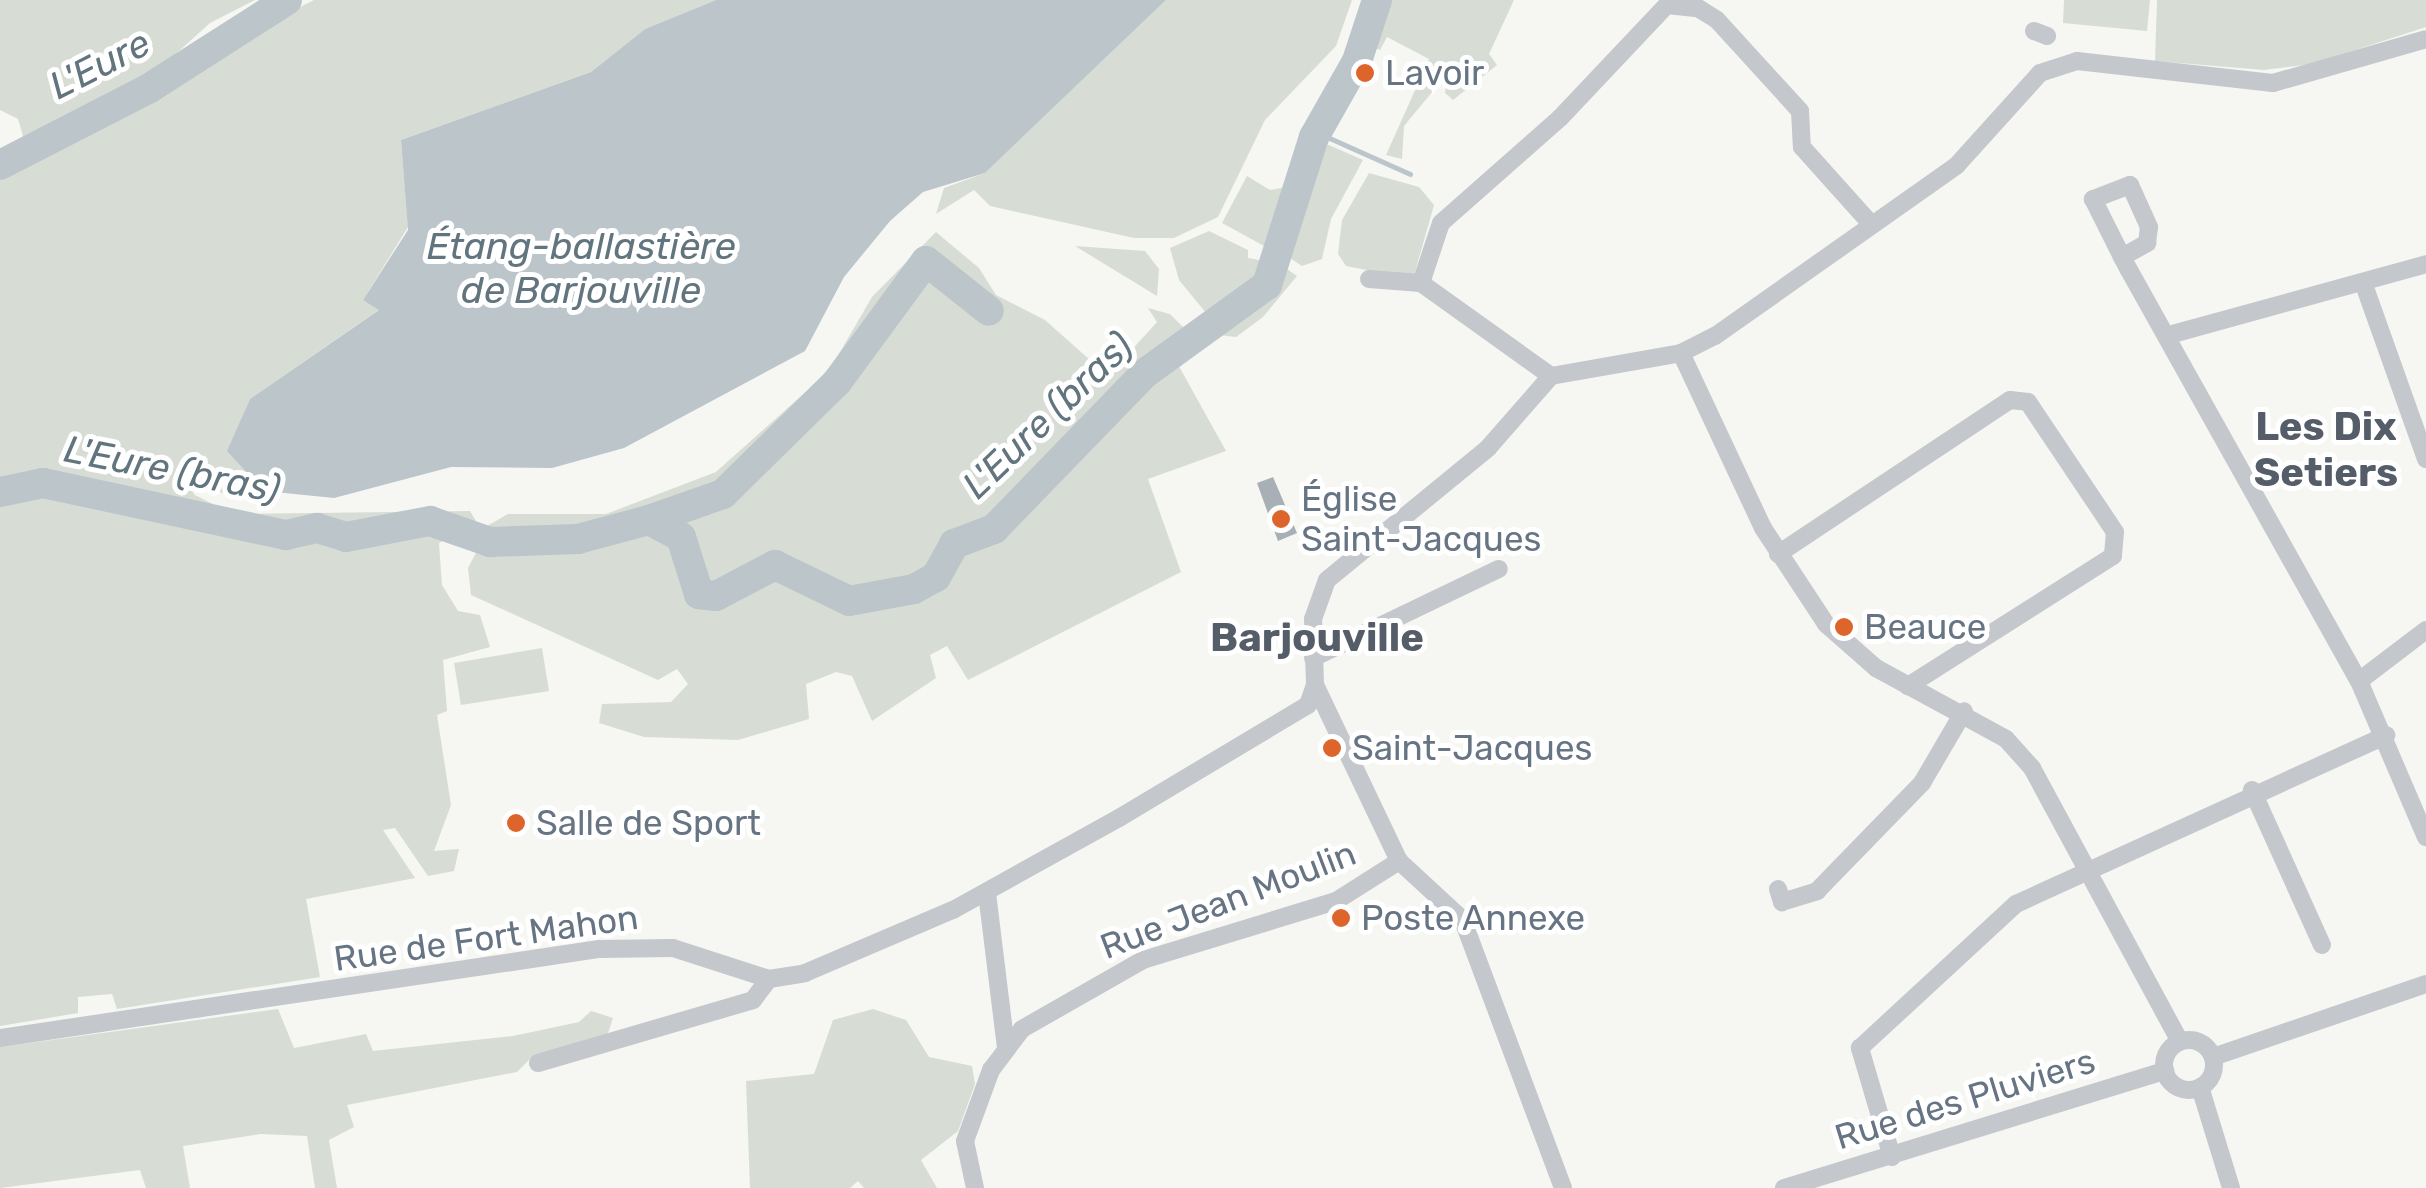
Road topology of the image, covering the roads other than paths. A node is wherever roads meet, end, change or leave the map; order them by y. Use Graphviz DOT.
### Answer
graph roads {
  1 [pos="2426,38"];
  2 [pos="1870,224"];
  3 [pos="2122,256"];
  4 [pos="2426,264"];
  5 [pos="1368,279"];
  6 [pos="2363,282"];
  7 [pos="1421,283"];
  8 [pos="2168,335"];
  9 [pos="1681,353"];
  10 [pos="1551,376"];
  11 [pos="2426,460"];
  12 [pos="1778,554"];
  13 [pos="1499,568"];
  14 [pos="2426,630"];
  15 [pos="1313,658"];
  16 [pos="2360,681"];
  17 [pos="1315,685"];
  18 [pos="1908,686"];
  19 [pos="1964,711"];
  20 [pos="2386,735"];
  21 [pos="2252,790"];
  22 [pos="2426,836"];
  23 [pos="1398,860"];
  24 [pos="2087,868"];
  25 [pos="1778,889"];
  26 [pos="987,893"];
  27 [pos="2322,945"];
  28 [pos="770,979"];
  29 [pos="2426,984"];
  30 [pos="0,1038"];
  31 [pos="2180,1042"];
  32 [pos="1006,1048"];
  33 [pos="2212,1057"];
  34 [pos="538,1063"];
  35 [pos="2165,1071"];
  36 [pos="2200,1088"];
  37 [pos="1892,1157"];
  38 [pos="975,1188"];
  39 [pos="1563,1188"];
  40 [pos="1784,1188"];
  41 [pos="2231,1188"];
  1 -- 2 [label="street"];
  2 -- 7 [label="street"];
  2 -- 9 [label="street"];
  3 -- 3 [label="street"];
  3 -- 8 [label="street"];
  4 -- 6 [label="street"];
  5 -- 7 [label="street"];
  6 -- 8 [label="street"];
  6 -- 11 [label="street"];
  7 -- 10 [label="street"];
  8 -- 16 [label="street"];
  9 -- 10 [label="street"];
  9 -- 12 [label="street"];
  10 -- 15 [label="street"];
  12 -- 18 [label="street"];
  12 -- 18 [label="street"];
  13 -- 15 [label="street"];
  14 -- 16 [label="street"];
  15 -- 17 [label="street"];
  16 -- 20 [label="street"];
  17 -- 23 [label="street"];
  17 -- 26 [label="street"];
  18 -- 19 [label="street"];
  19 -- 24 [label="street"];
  19 -- 25 [label="street"];
  20 -- 21 [label="street"];
  20 -- 22 [label="street"];
  21 -- 24 [label="street"];
  21 -- 27 [label="street"];
  23 -- 32 [label="street, Rue Jean Moulin"];
  23 -- 39 [label="street"];
  24 -- 31 [label="street"];
  24 -- 37 [label="street"];
  26 -- 28 [label="street"];
  26 -- 32 [label="street"];
  28 -- 30 [label="street, Rue de Fort Mahon"];
  28 -- 34 [label="street"];
  29 -- 33 [label="street"];
  31 -- 33 [label="street"];
  31 -- 35 [label="street"];
  32 -- 38 [label="street, Rue Jean Moulin"];
  33 -- 36 [label="street"];
  35 -- 36 [label="street"];
  35 -- 37 [label="street, Rue des Pluviers"];
  36 -- 41 [label="street"];
  37 -- 40 [label="street, Rue des Pluviers"];
}
